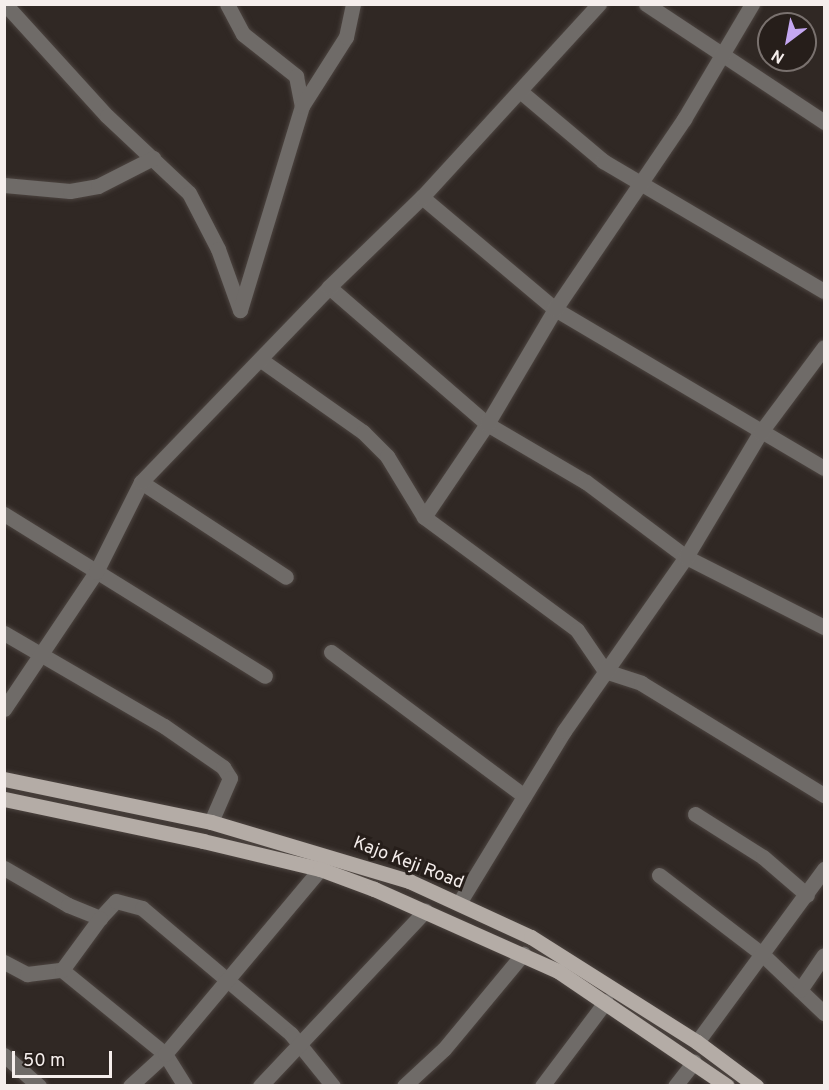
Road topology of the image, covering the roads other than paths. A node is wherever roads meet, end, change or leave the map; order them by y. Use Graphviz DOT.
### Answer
graph roads {
  1 [pos="5,4"];
  2 [pos="227,4"];
  3 [pos="353,4"];
  4 [pos="599,4"];
  5 [pos="646,4"];
  6 [pos="752,4"];
  7 [pos="722,56"];
  8 [pos="520,91"];
  9 [pos="302,106"];
  10 [pos="825,122"];
  11 [pos="153,158"];
  12 [pos="643,182"];
  13 [pos="4,185"];
  14 [pos="422,197"];
  15 [pos="329,287"];
  16 [pos="825,291"];
  17 [pos="555,309"];
  18 [pos="825,347"];
  19 [pos="261,360"];
  20 [pos="487,424"];
  21 [pos="760,433"];
  22 [pos="825,468"];
  23 [pos="141,482"];
  24 [pos="4,514"];
  25 [pos="424,517"];
  26 [pos="686,557"];
  27 [pos="96,572"];
  28 [pos="286,577"];
  29 [pos="825,627"];
  30 [pos="4,633"];
  31 [pos="331,652"];
  32 [pos="40,655"];
  33 [pos="605,671"];
  34 [pos="265,676"];
  35 [pos="4,709"];
  36 [pos="4,779"];
  37 [pos="825,795"];
  38 [pos="524,796"];
  39 [pos="4,799"];
  40 [pos="695,814"];
  41 [pos="211,822"];
  42 [pos="250,832"];
  43 [pos="242,850"];
  44 [pos="4,868"];
  45 [pos="320,869"];
  46 [pos="659,875"];
  47 [pos="823,875"];
  48 [pos="807,895"];
  49 [pos="459,903"];
  50 [pos="424,911"];
  51 [pos="99,918"];
  52 [pos="523,954"];
  53 [pos="762,954"];
  54 [pos="825,955"];
  55 [pos="4,962"];
  56 [pos="62,970"];
  57 [pos="229,982"];
  58 [pos="800,990"];
  59 [pos="606,1001"];
  60 [pos="825,1013"];
  61 [pos="697,1042"];
  62 [pos="297,1046"];
  63 [pos="165,1054"];
  64 [pos="4,1055"];
  65 [pos="694,1062"];
  66 [pos="39,1086"];
  67 [pos="130,1086"];
  68 [pos="185,1086"];
  69 [pos="260,1086"];
  70 [pos="333,1086"];
  71 [pos="405,1086"];
  72 [pos="542,1086"];
  73 [pos="675,1086"];
  74 [pos="727,1086"];
  75 [pos="756,1086"];
  1 -- 11 [label="street"];
  2 -- 9 [label="street"];
  3 -- 9 [label="street"];
  4 -- 8 [label="street"];
  5 -- 7 [label="street"];
  6 -- 7 [label="street"];
  7 -- 10 [label="street"];
  7 -- 12 [label="street"];
  8 -- 12 [label="street"];
  8 -- 14 [label="street"];
  9 -- 11 [label="street"];
  11 -- 13 [label="street"];
  12 -- 16 [label="street"];
  12 -- 17 [label="street"];
  14 -- 15 [label="street"];
  14 -- 17 [label="street"];
  15 -- 19 [label="street"];
  15 -- 20 [label="street"];
  17 -- 20 [label="street"];
  17 -- 21 [label="street"];
  18 -- 21 [label="street"];
  19 -- 23 [label="street"];
  19 -- 25 [label="street"];
  20 -- 25 [label="street"];
  20 -- 26 [label="street"];
  21 -- 22 [label="street"];
  21 -- 26 [label="street"];
  23 -- 27 [label="street"];
  23 -- 28 [label="street"];
  24 -- 27 [label="street"];
  25 -- 33 [label="street"];
  26 -- 29 [label="street"];
  26 -- 33 [label="street"];
  27 -- 32 [label="street"];
  27 -- 34 [label="street"];
  30 -- 32 [label="street"];
  31 -- 38 [label="street"];
  32 -- 35 [label="street"];
  32 -- 41 [label="street"];
  33 -- 37 [label="street"];
  33 -- 38 [label="street"];
  36 -- 41 [label="main road, Kajo Keji Road"];
  38 -- 49 [label="street"];
  39 -- 43 [label="main road, Kajo Keji Road"];
  40 -- 48 [label="street"];
  41 -- 42 [label="main road, Kajo Keji Road"];
  42 -- 43 [label="street"];
  42 -- 49 [label="main road, Kajo Keji Road"];
  43 -- 45 [label="main road, Kajo Keji Road"];
  44 -- 51 [label="street"];
  45 -- 50 [label="main road, Kajo Keji Road"];
  45 -- 57 [label="street"];
  46 -- 53 [label="street"];
  47 -- 48 [label="street"];
  48 -- 53 [label="street"];
  49 -- 61 [label="main road, Kajo Keji Road"];
  50 -- 52 [label="main road, Kajo Keji Road"];
  50 -- 62 [label="street"];
  51 -- 56 [label="street"];
  51 -- 57 [label="street"];
  52 -- 59 [label="main road, Kajo Keji Road"];
  52 -- 71 [label="street"];
  53 -- 58 [label="street"];
  53 -- 61 [label="street"];
  54 -- 58 [label="street"];
  55 -- 56 [label="street"];
  56 -- 63 [label="street"];
  57 -- 62 [label="street"];
  57 -- 63 [label="street"];
  58 -- 60 [label="street"];
  59 -- 65 [label="main road, Kajo Keji Road"];
  59 -- 72 [label="street"];
  61 -- 75 [label="main road, Kajo Keji Road"];
  62 -- 69 [label="street"];
  62 -- 70 [label="street"];
  63 -- 67 [label="street"];
  63 -- 68 [label="street"];
  64 -- 66 [label="street"];
  65 -- 73 [label="street"];
  65 -- 74 [label="main road, Kajo Keji Road"];
}
